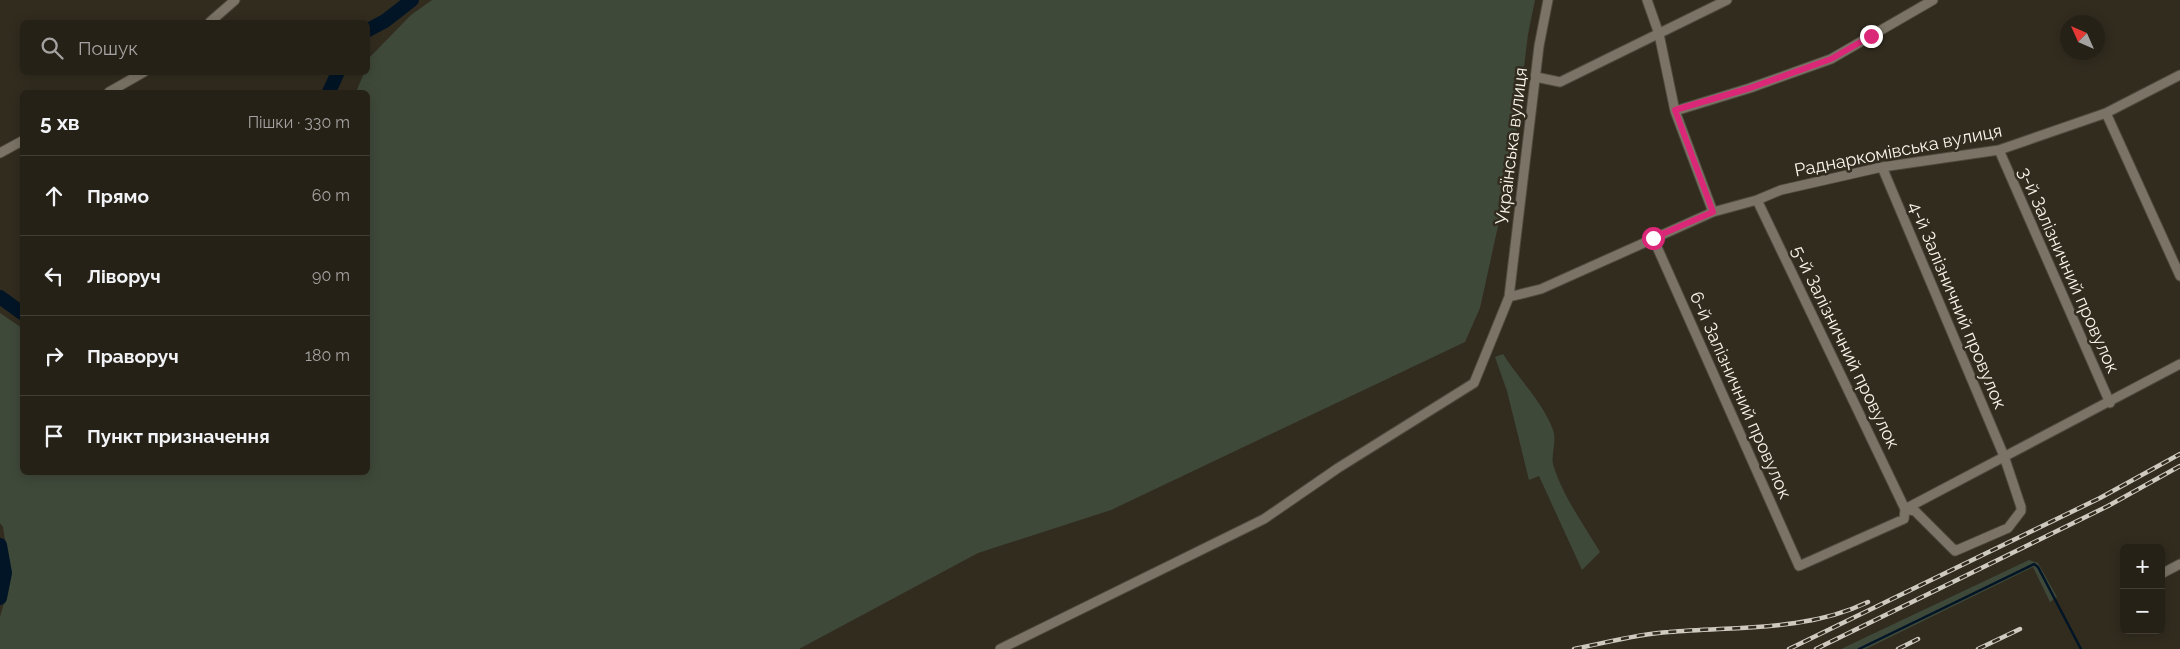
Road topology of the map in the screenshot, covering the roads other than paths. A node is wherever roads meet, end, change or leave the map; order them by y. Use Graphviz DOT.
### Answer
graph roads {
  1 [pos="235,0"];
  2 [pos="1548,0"];
  3 [pos="1647,0"];
  4 [pos="1727,0"];
  5 [pos="1933,0"];
  6 [pos="212,20"];
  7 [pos="1659,34"];
  8 [pos="139,75"];
  9 [pos="2180,75"];
  10 [pos="1536,77"];
  11 [pos="113,90"];
  12 [pos="1675,110"];
  13 [pos="2106,113"];
  14 [pos="20,142"];
  15 [pos="1998,150"];
  16 [pos="0,153"];
  17 [pos="1882,167"];
  18 [pos="1757,200"];
  19 [pos="1713,212"];
  20 [pos="1653,238"];
  21 [pos="2180,276"];
  22 [pos="1509,297"];
  23 [pos="2180,364"];
  24 [pos="2110,403"];
  25 [pos="2004,456"];
  26 [pos="1905,509"];
  27 [pos="2180,564"];
  28 [pos="2165,572"];
  29 [pos="1000,649"];
  1 -- 6 [label="street"];
  2 -- 10 [label="street, Українська вулиця"];
  3 -- 7 [label="street"];
  4 -- 7 [label="street"];
  5 -- 12 [label="street"];
  7 -- 10 [label="street"];
  7 -- 12 [label="street"];
  8 -- 11 [label="street"];
  9 -- 13 [label="street, Раднаркомівська вулиця"];
  10 -- 22 [label="street, Українська вулиця"];
  12 -- 19 [label="street"];
  13 -- 15 [label="street, Раднаркомівська вулиця"];
  13 -- 21 [label="street"];
  14 -- 16 [label="street"];
  15 -- 17 [label="street, Раднаркомівська вулиця"];
  15 -- 24 [label="street, 3-й Залізничний провулок"];
  17 -- 18 [label="street, Раднаркомівська вулиця"];
  17 -- 25 [label="street, 4-й Залізничний провулок"];
  18 -- 19 [label="street, Раднаркомівська вулиця"];
  18 -- 26 [label="street, 5-й Залізничний провулок"];
  19 -- 20 [label="street, Раднаркомівська вулиця"];
  20 -- 22 [label="street, Раднаркомівська вулиця"];
  20 -- 26 [label="street, 6-й Залізничний провулок"];
  22 -- 29 [label="street, Українська вулиця"];
  23 -- 24 [label="street"];
  24 -- 25 [label="street"];
  25 -- 26 [label="street"];
  25 -- 26 [label="street, 4-й Залізничний провулок"];
  27 -- 28 [label="street"];
}
